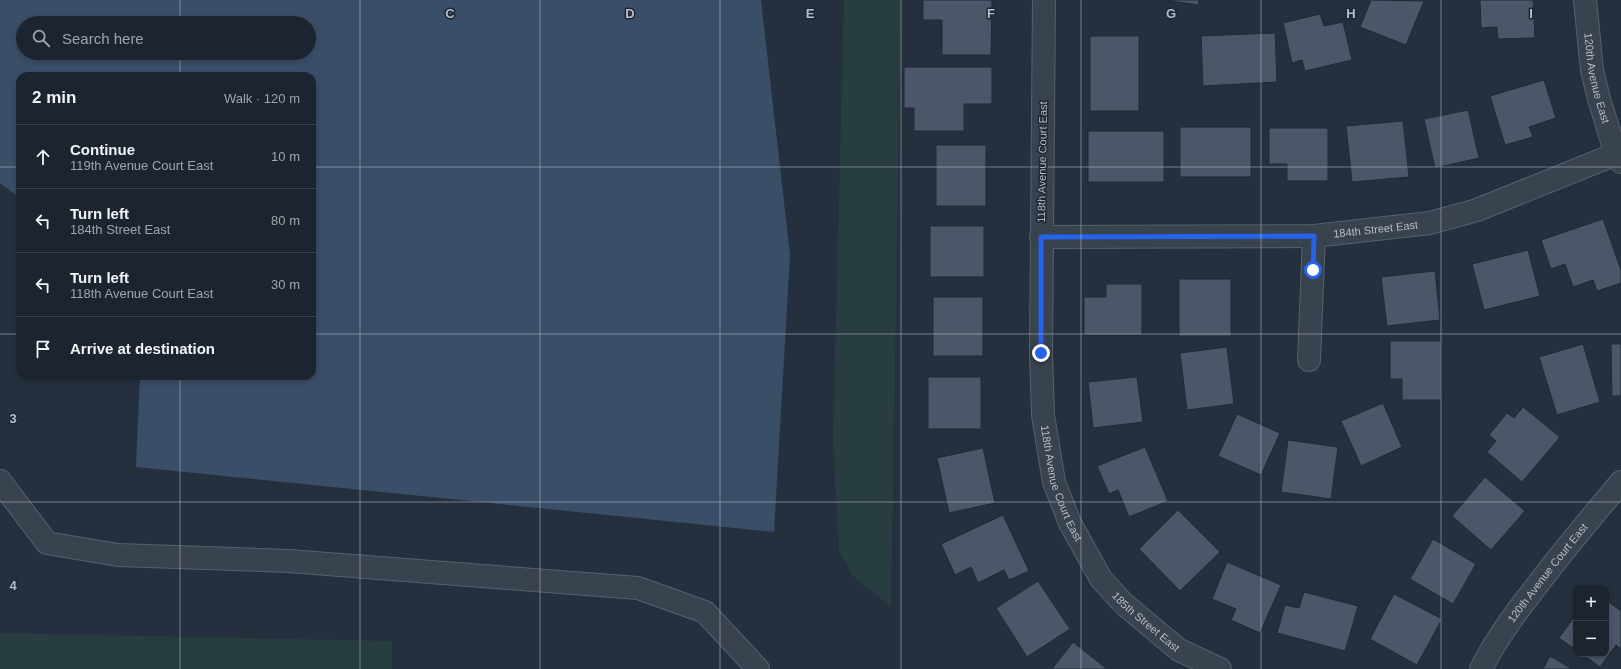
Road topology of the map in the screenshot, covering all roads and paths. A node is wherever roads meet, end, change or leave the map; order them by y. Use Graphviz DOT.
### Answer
graph roads {
  1 [pos="1044,0"];
  2 [pos="1585,0"];
  3 [pos="1619,158"];
  4 [pos="1314,236"];
  5 [pos="1041,237"];
  6 [pos="1309,360"];
  7 [pos="0,481"];
  8 [pos="1621,482"];
  9 [pos="1088,555"];
  10 [pos="758,669"];
  11 [pos="1220,669"];
  12 [pos="1481,669"];
  1 -- 5 [label="street, 118th Avenue Court East"];
  2 -- 3 [label="street, 120th Avenue East"];
  3 -- 4 [label="street, 184th Street East"];
  4 -- 5 [label="street, 184th Street East"];
  4 -- 6 [label="street"];
  5 -- 9 [label="street, 118th Avenue Court East"];
  7 -- 10 [label="street"];
  8 -- 12 [label="street, 120th Avenue Court East"];
  9 -- 11 [label="street, 185th Street East"];
}
